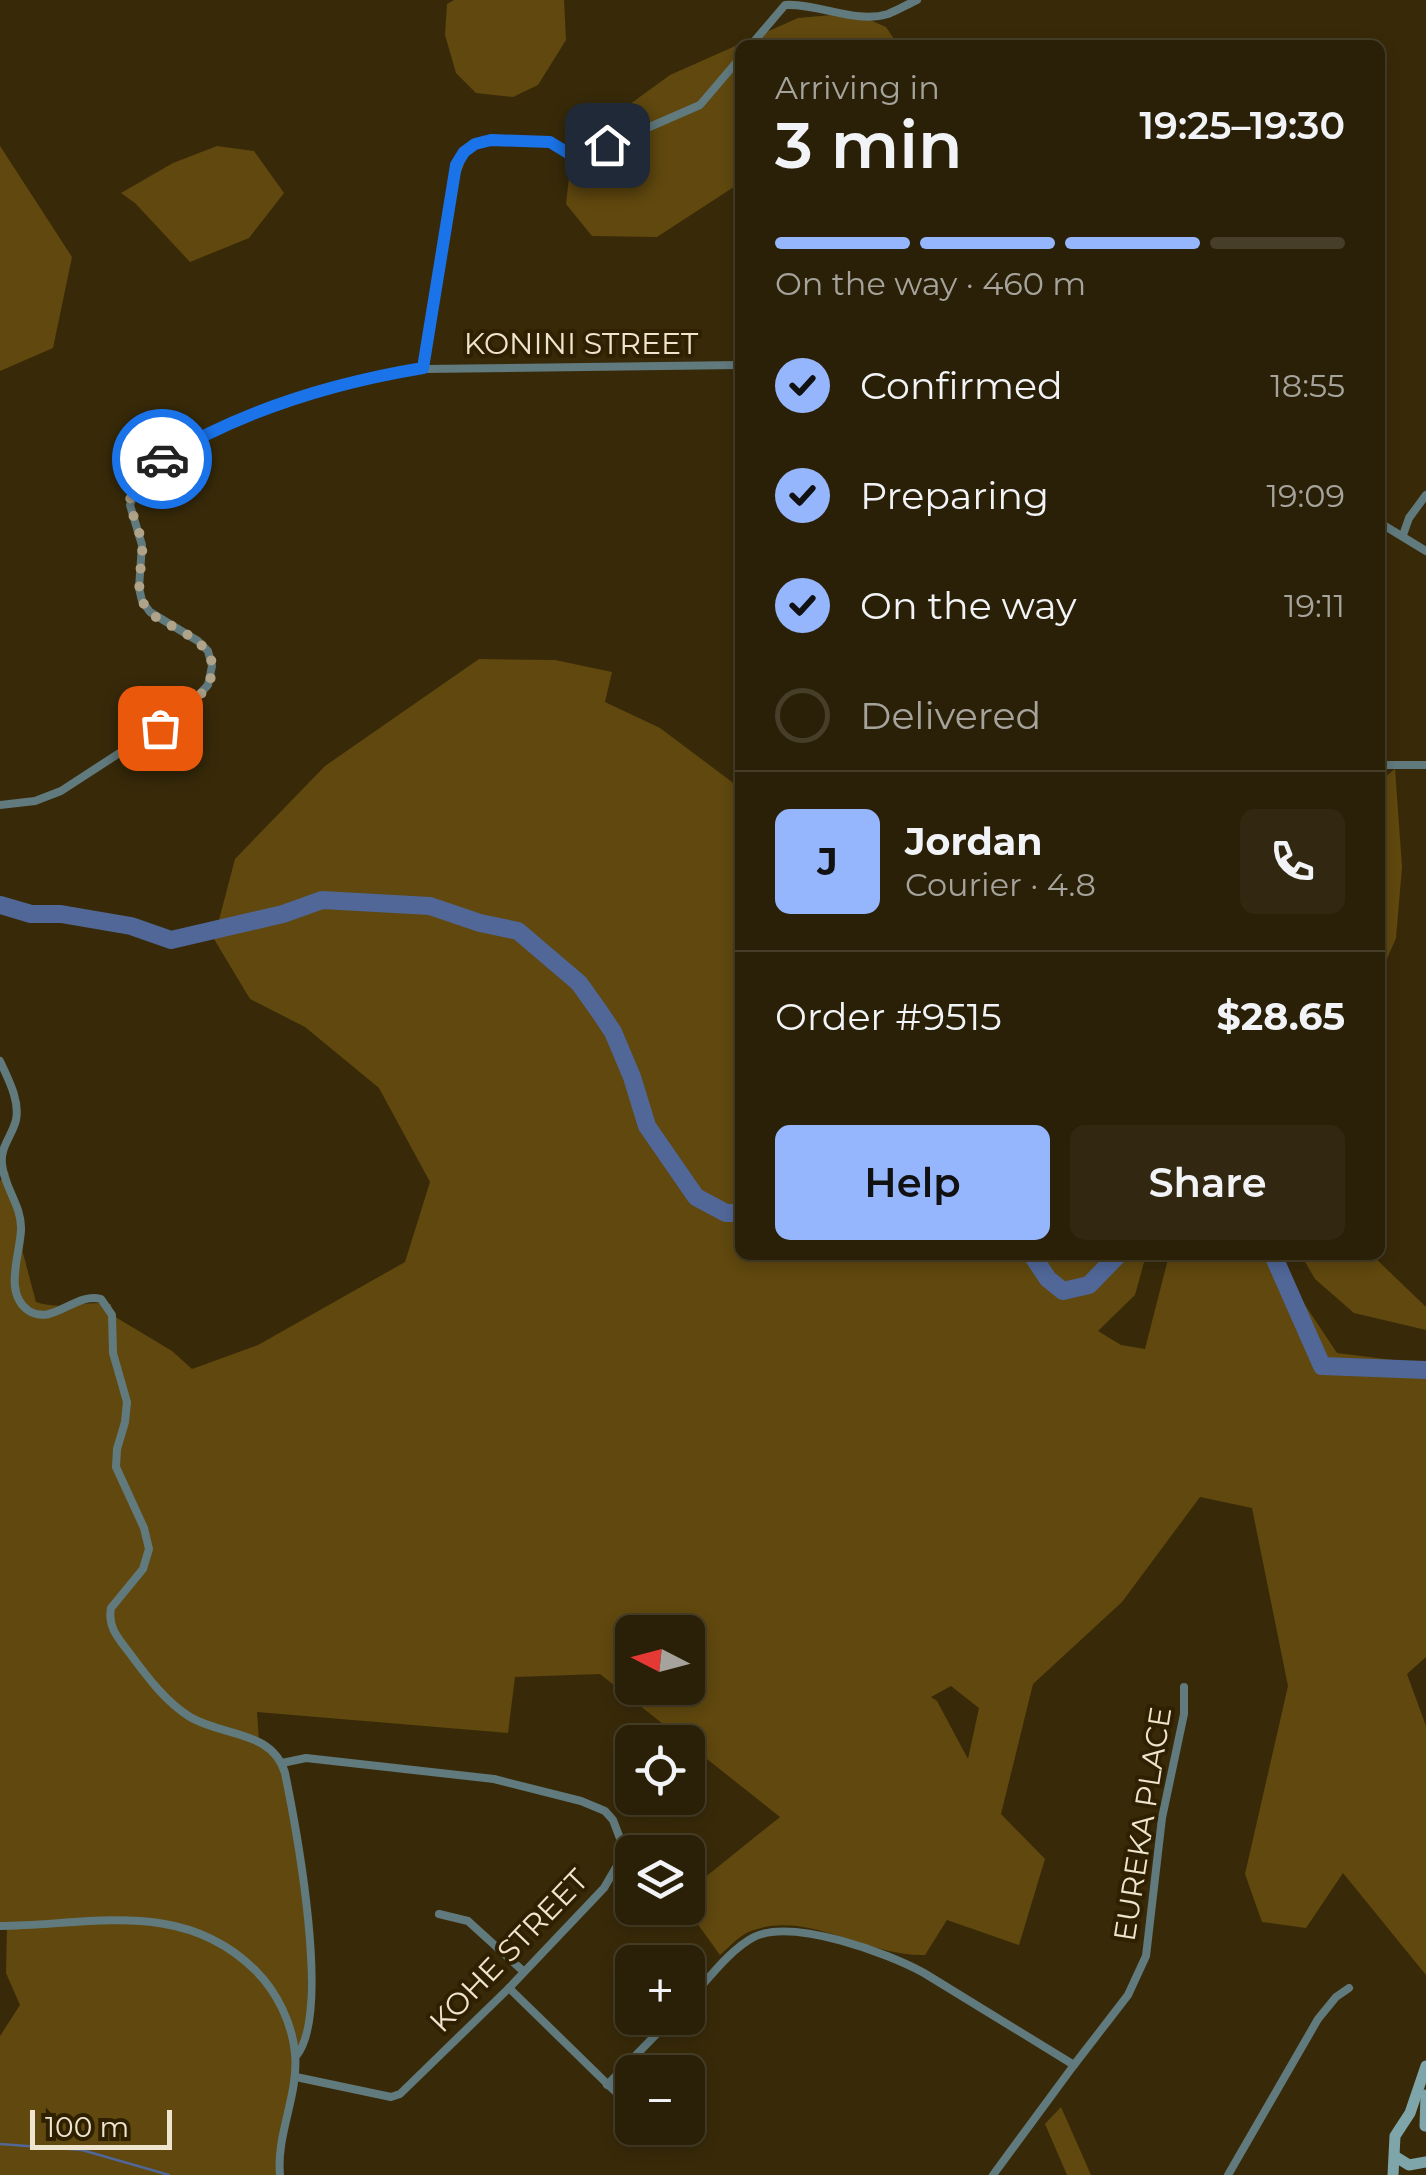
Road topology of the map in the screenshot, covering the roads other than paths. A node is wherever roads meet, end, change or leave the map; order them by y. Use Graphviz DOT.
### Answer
graph roads {
  1 [pos="917,0"];
  2 [pos="755,40"];
  3 [pos="735,64"];
  4 [pos="735,365"];
  5 [pos="423,368"];
  6 [pos="1426,495"];
  7 [pos="1385,526"];
  8 [pos="1403,535"];
  9 [pos="1426,551"];
  10 [pos="1385,765"];
  11 [pos="1426,765"];
  12 [pos="0,805"];
  13 [pos="0,1061"];
  14 [pos="1184,1687"];
  15 [pos="282,1763"];
  16 [pos="439,1914"];
  17 [pos="0,1926"];
  18 [pos="523,1972"];
  19 [pos="705,1984"];
  20 [pos="509,1988"];
  21 [pos="1349,1988"];
  22 [pos="284,2012"];
  23 [pos="308,2013"];
  24 [pos="656,2035"];
  25 [pos="296,2056"];
  26 [pos="1074,2065"];
  27 [pos="1426,2066"];
  28 [pos="296,2077"];
  29 [pos="607,2085"];
  30 [pos="615,2092"];
  31 [pos="1426,2095"];
  32 [pos="1403,2126"];
  33 [pos="1425,2127"];
  34 [pos="1396,2157"];
  35 [pos="1418,2167"];
  36 [pos="280,2175"];
  37 [pos="993,2175"];
  38 [pos="1228,2175"];
  39 [pos="1393,2175"];
  1 -- 2 [label="street"];
  3 -- 5 [label="street"];
  4 -- 5 [label="street, KONINI STREET"];
  5 -- 12 [label="street, KONINI STREET"];
  6 -- 8 [label="street"];
  7 -- 8 [label="street"];
  8 -- 9 [label="street"];
  10 -- 11 [label="street"];
  13 -- 15 [label="street"];
  14 -- 26 [label="street, EUREKA PLACE"];
  15 -- 18 [label="street, KOHE STREET"];
  15 -- 23 [label="street"];
  16 -- 18 [label="street"];
  17 -- 22 [label="street"];
  18 -- 20 [label="street, KOHE STREET"];
  19 -- 26 [label="street"];
  20 -- 28 [label="street, KOHE STREET"];
  20 -- 29 [label="street"];
  21 -- 38 [label="street"];
  22 -- 23 [label="street"];
  22 -- 25 [label="street"];
  23 -- 25 [label="street"];
  24 -- 29 [label="street"];
  25 -- 28 [label="street"];
  26 -- 37 [label="street, EUREKA PLACE"];
  27 -- 32 [label="main road"];
  28 -- 36 [label="street"];
  29 -- 30 [label="street"];
  31 -- 33 [label="main road"];
  32 -- 33 [label="main road"];
  32 -- 34 [label="main road"];
  34 -- 35 [label="main road"];
  34 -- 39 [label="main road"];
}
